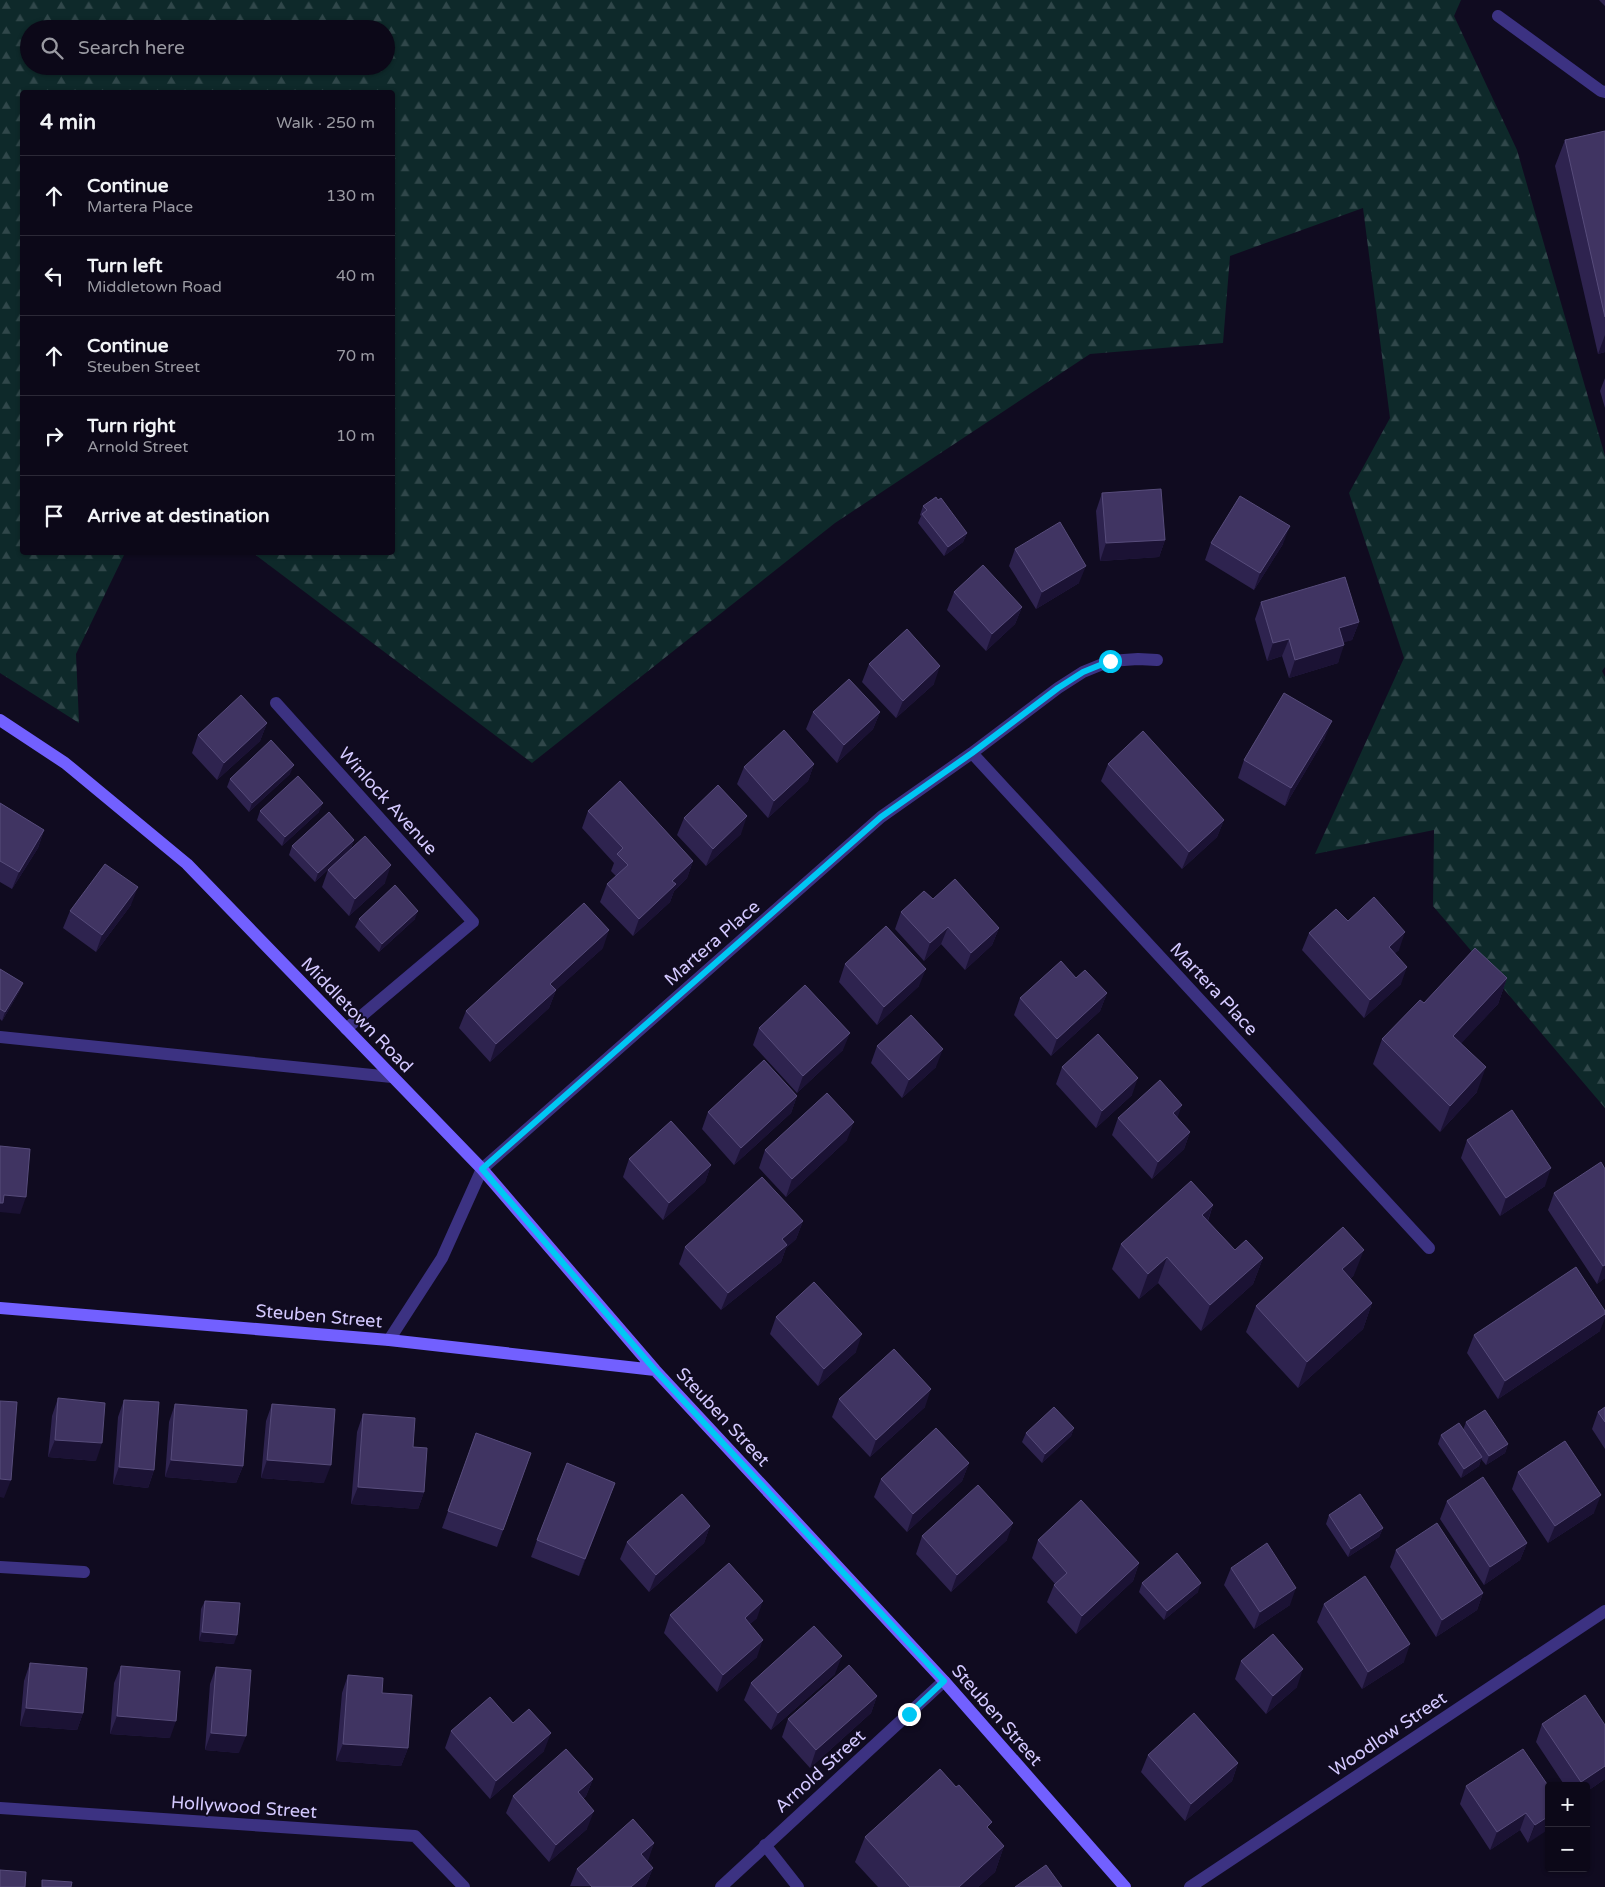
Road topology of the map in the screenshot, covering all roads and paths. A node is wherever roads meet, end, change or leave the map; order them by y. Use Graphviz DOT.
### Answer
graph roads {
  1 [pos="1498,16"];
  2 [pos="1605,92"];
  3 [pos="1157,660"];
  4 [pos="276,703"];
  5 [pos="0,720"];
  6 [pos="972,753"];
  7 [pos="346,1029"];
  8 [pos="0,1037"];
  9 [pos="392,1077"];
  10 [pos="482,1169"];
  11 [pos="1429,1248"];
  12 [pos="0,1308"];
  13 [pos="389,1340"];
  14 [pos="655,1370"];
  15 [pos="0,1567"];
  16 [pos="84,1572"];
  17 [pos="1605,1610"];
  18 [pos="944,1681"];
  19 [pos="0,1808"];
  20 [pos="765,1845"];
  21 [pos="464,1887"];
  22 [pos="721,1887"];
  23 [pos="798,1887"];
  24 [pos="1125,1887"];
  25 [pos="1190,1887"];
  1 -- 2 [label="street"];
  3 -- 6 [label="street, Martera Place"];
  4 -- 7 [label="street, Winlock Avenue"];
  5 -- 7 [label="street, Middletown Road"];
  6 -- 10 [label="street, Martera Place"];
  6 -- 11 [label="street, Martera Place"];
  7 -- 9 [label="street, Middletown Road"];
  8 -- 9 [label="street"];
  9 -- 10 [label="street, Middletown Road"];
  10 -- 13 [label="street"];
  10 -- 14 [label="street, Middletown Road"];
  12 -- 13 [label="street, Steuben Street"];
  13 -- 14 [label="street, Steuben Street"];
  14 -- 18 [label="street, Steuben Street"];
  15 -- 16 [label="street"];
  17 -- 25 [label="street, Woodlow Street"];
  18 -- 20 [label="street, Arnold Street"];
  18 -- 24 [label="street, Steuben Street"];
  19 -- 21 [label="street, Hollywood Street"];
  20 -- 22 [label="street, Arnold Street"];
  20 -- 23 [label="street"];
}
